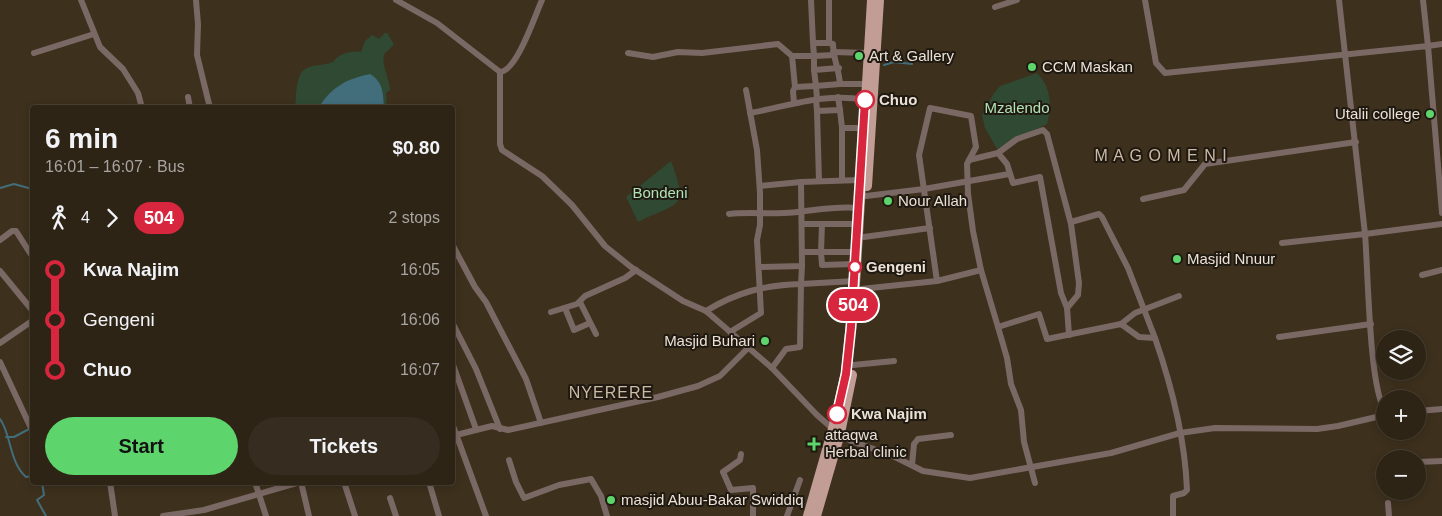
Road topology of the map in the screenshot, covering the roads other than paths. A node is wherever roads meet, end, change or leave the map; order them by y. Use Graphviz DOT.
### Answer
graph roads {
  1 [pos="81,0"];
  2 [pos="196,0"];
  3 [pos="396,0"];
  4 [pos="542,0"];
  5 [pos="811,0"];
  6 [pos="829,0"];
  7 [pos="872,0"];
  8 [pos="879,0"];
  9 [pos="1017,0"];
  10 [pos="1145,0"];
  11 [pos="1339,0"];
  12 [pos="1423,0"];
  13 [pos="995,7"];
  14 [pos="94,34"];
  15 [pos="813,43"];
  16 [pos="829,43"];
  17 [pos="1442,44"];
  18 [pos="1428,46"];
  19 [pos="628,52"];
  20 [pos="34,53"];
  21 [pos="834,53"];
  22 [pos="868,53"];
  23 [pos="1346,53"];
  24 [pos="792,56"];
  25 [pos="814,56"];
  26 [pos="839,68"];
  27 [pos="814,70"];
  28 [pos="500,72"];
  29 [pos="840,84"];
  30 [pos="866,84"];
  31 [pos="795,86"];
  32 [pos="816,86"];
  33 [pos="746,90"];
  34 [pos="188,97"];
  35 [pos="838,97"];
  36 [pos="817,99"];
  37 [pos="865,100"];
  38 [pos="794,103"];
  39 [pos="141,105"];
  40 [pos="189,105"];
  41 [pos="209,105"];
  42 [pos="840,110"];
  43 [pos="817,112"];
  44 [pos="750,113"];
  45 [pos="842,128"];
  46 [pos="867,128"];
  47 [pos="1356,142"];
  48 [pos="998,153"];
  49 [pos="969,160"];
  50 [pos="1009,174"];
  51 [pos="842,180"];
  52 [pos="860,180"];
  53 [pos="967,180"];
  54 [pos="819,181"];
  55 [pos="801,182"];
  56 [pos="760,186"];
  57 [pos="924,189"];
  58 [pos="866,196"];
  59 [pos="1143,199"];
  60 [pos="859,208"];
  61 [pos="803,211"];
  62 [pos="761,212"];
  63 [pos="1442,213"];
  64 [pos="729,214"];
  65 [pos="1071,222"];
  66 [pos="802,224"];
  67 [pos="822,224"];
  68 [pos="858,224"];
  69 [pos="1442,224"];
  70 [pos="930,228"];
  71 [pos="1365,234"];
  72 [pos="864,237"];
  73 [pos="0,240"];
  74 [pos="1282,243"];
  75 [pos="455,250"];
  76 [pos="802,252"];
  77 [pos="821,252"];
  78 [pos="857,252"];
  79 [pos="30,253"];
  80 [pos="855,264"];
  81 [pos="802,266"];
  82 [pos="759,267"];
  83 [pos="636,270"];
  84 [pos="981,270"];
  85 [pos="1442,270"];
  86 [pos="0,271"];
  87 [pos="1422,275"];
  88 [pos="937,281"];
  89 [pos="801,284"];
  90 [pos="858,285"];
  91 [pos="760,287"];
  92 [pos="1179,296"];
  93 [pos="580,302"];
  94 [pos="30,308"];
  95 [pos="565,308"];
  96 [pos="1067,308"];
  97 [pos="1143,310"];
  98 [pos="706,311"];
  99 [pos="551,312"];
  100 [pos="30,323"];
  101 [pos="590,323"];
  102 [pos="1121,324"];
  103 [pos="1371,324"];
  104 [pos="998,326"];
  105 [pos="455,328"];
  106 [pos="730,332"];
  107 [pos="596,334"];
  108 [pos="1069,335"];
  109 [pos="1279,337"];
  110 [pos="1155,338"];
  111 [pos="0,343"];
  112 [pos="748,348"];
  113 [pos="894,361"];
  114 [pos="0,362"];
  115 [pos="853,365"];
  116 [pos="772,368"];
  117 [pos="455,370"];
  118 [pos="1378,390"];
  119 [pos="1442,409"];
  120 [pos="1426,410"];
  121 [pos="1376,417"];
  122 [pos="541,423"];
  123 [pos="30,426"];
  124 [pos="476,429"];
  125 [pos="500,430"];
  126 [pos="837,431"];
  127 [pos="1180,433"];
  128 [pos="951,435"];
  129 [pos="455,436"];
  130 [pos="455,438"];
  131 [pos="741,454"];
  132 [pos="509,460"];
  133 [pos="1442,461"];
  134 [pos="1426,462"];
  135 [pos="912,464"];
  136 [pos="1031,469"];
  137 [pos="800,480"];
  138 [pos="1035,483"];
  139 [pos="111,485"];
  140 [pos="256,485"];
  141 [pos="279,485"];
  142 [pos="301,485"];
  143 [pos="345,485"];
  144 [pos="430,485"];
  145 [pos="259,494"];
  146 [pos="390,498"];
  147 [pos="1388,503"];
  148 [pos="165,515"];
  149 [pos="789,515"];
  150 [pos="115,516"];
  151 [pos="266,516"];
  152 [pos="309,516"];
  153 [pos="355,516"];
  154 [pos="396,516"];
  155 [pos="439,516"];
  156 [pos="486,516"];
  157 [pos="607,516"];
  158 [pos="753,516"];
  159 [pos="808,516"];
  160 [pos="816,516"];
  161 [pos="1173,516"];
  162 [pos="1389,516"];
  1 -- 14 [label="street"];
  2 -- 41 [label="street"];
  3 -- 28 [label="street"];
  4 -- 28 [label="street"];
  5 -- 15 [label="street"];
  6 -- 16 [label="street"];
  7 -- 22 [label="main road"];
  8 -- 46 [label="main road"];
  9 -- 13 [label="street"];
  10 -- 23 [label="street"];
  11 -- 23 [label="street"];
  12 -- 18 [label="street"];
  14 -- 20 [label="street"];
  14 -- 39 [label="street"];
  15 -- 16 [label="street"];
  15 -- 25 [label="street"];
  16 -- 21 [label="street"];
  17 -- 18 [label="street"];
  18 -- 23 [label="street"];
  18 -- 63 [label="street"];
  19 -- 24 [label="street"];
  21 -- 22 [label="street"];
  21 -- 25 [label="street"];
  21 -- 26 [label="street"];
  22 -- 30 [label="main road"];
  23 -- 47 [label="street"];
  24 -- 25 [label="street"];
  24 -- 31 [label="street"];
  25 -- 27 [label="street"];
  26 -- 27 [label="street"];
  26 -- 29 [label="street"];
  27 -- 32 [label="street"];
  28 -- 83 [label="street"];
  29 -- 30 [label="street"];
  29 -- 32 [label="street"];
  30 -- 37 [label="main road"];
  31 -- 32 [label="street"];
  31 -- 38 [label="street"];
  32 -- 36 [label="street"];
  33 -- 44 [label="street"];
  34 -- 40 [label="street"];
  35 -- 36 [label="street"];
  35 -- 37 [label="street"];
  35 -- 42 [label="street"];
  36 -- 38 [label="street"];
  36 -- 43 [label="street"];
  37 -- 46 [label="main road"];
  38 -- 44 [label="street"];
  42 -- 43 [label="street"];
  42 -- 45 [label="street"];
  43 -- 54 [label="street"];
  44 -- 56 [label="street"];
  45 -- 46 [label="street"];
  45 -- 51 [label="street"];
  46 -- 52 [label="main road"];
  46 -- 58 [label="main road"];
  47 -- 59 [label="street"];
  47 -- 71 [label="street"];
  48 -- 49 [label="street"];
  48 -- 50 [label="street"];
  48 -- 65 [label="street"];
  49 -- 53 [label="street"];
  49 -- 57 [label="street"];
  50 -- 53 [label="street"];
  50 -- 96 [label="street"];
  51 -- 52 [label="street"];
  51 -- 54 [label="street"];
  52 -- 60 [label="main road"];
  53 -- 57 [label="street"];
  53 -- 84 [label="street"];
  54 -- 55 [label="street"];
  55 -- 56 [label="street"];
  55 -- 61 [label="street"];
  56 -- 62 [label="street"];
  57 -- 58 [label="street"];
  57 -- 70 [label="street"];
  58 -- 72 [label="main road"];
  60 -- 61 [label="street"];
  60 -- 68 [label="main road"];
  61 -- 62 [label="street"];
  61 -- 66 [label="street"];
  62 -- 64 [label="street"];
  62 -- 82 [label="street"];
  65 -- 96 [label="street"];
  65 -- 97 [label="street"];
  66 -- 67 [label="street"];
  66 -- 76 [label="street"];
  67 -- 68 [label="street"];
  67 -- 77 [label="street"];
  68 -- 78 [label="main road"];
  69 -- 71 [label="street"];
  70 -- 72 [label="street"];
  70 -- 88 [label="street"];
  71 -- 74 [label="street"];
  71 -- 103 [label="street"];
  72 -- 90 [label="main road"];
  73 -- 79 [label="street"];
  75 -- 122 [label="street"];
  76 -- 77 [label="street"];
  76 -- 81 [label="street"];
  77 -- 78 [label="street"];
  77 -- 80 [label="street"];
  78 -- 80 [label="main road"];
  80 -- 90 [label="main road"];
  81 -- 82 [label="street"];
  81 -- 89 [label="street"];
  82 -- 91 [label="street"];
  83 -- 93 [label="street"];
  83 -- 98 [label="street"];
  84 -- 88 [label="street"];
  84 -- 104 [label="street"];
  85 -- 87 [label="street"];
  86 -- 94 [label="street"];
  88 -- 90 [label="street"];
  89 -- 90 [label="street"];
  89 -- 91 [label="street"];
  89 -- 116 [label="street"];
  90 -- 115 [label="main road"];
  90 -- 126 [label="main road"];
  91 -- 98 [label="street"];
  91 -- 106 [label="street"];
  92 -- 97 [label="street"];
  93 -- 95 [label="street"];
  93 -- 101 [label="street"];
  95 -- 99 [label="street"];
  95 -- 101 [label="street"];
  96 -- 108 [label="street"];
  97 -- 102 [label="street"];
  97 -- 110 [label="street"];
  98 -- 106 [label="street"];
  100 -- 111 [label="street"];
  101 -- 107 [label="street"];
  102 -- 108 [label="street"];
  102 -- 110 [label="street"];
  103 -- 109 [label="street"];
  103 -- 118 [label="street"];
  104 -- 108 [label="street"];
  104 -- 136 [label="street"];
  105 -- 125 [label="street"];
  106 -- 112 [label="street"];
  110 -- 127 [label="street"];
  112 -- 116 [label="street"];
  112 -- 122 [label="street"];
  113 -- 115 [label="street"];
  114 -- 123 [label="street"];
  115 -- 126 [label="main road"];
  116 -- 126 [label="street"];
  117 -- 124 [label="street"];
  119 -- 120 [label="street"];
  121 -- 127 [label="street"];
  122 -- 125 [label="street"];
  124 -- 125 [label="street"];
  124 -- 129 [label="street"];
  126 -- 135 [label="street"];
  126 -- 159 [label="main road"];
  126 -- 160 [label="main road"];
  127 -- 136 [label="street"];
  127 -- 161 [label="street"];
  128 -- 135 [label="street"];
  130 -- 156 [label="street"];
  131 -- 158 [label="street"];
  132 -- 157 [label="street"];
  133 -- 134 [label="street"];
  135 -- 136 [label="street"];
  136 -- 138 [label="street"];
  137 -- 149 [label="street"];
  139 -- 150 [label="street"];
  140 -- 145 [label="street"];
  141 -- 145 [label="street"];
  142 -- 152 [label="street"];
  143 -- 153 [label="street"];
  144 -- 155 [label="street"];
  145 -- 148 [label="street"];
  145 -- 151 [label="street"];
  146 -- 154 [label="street"];
  147 -- 162 [label="street"];
}
